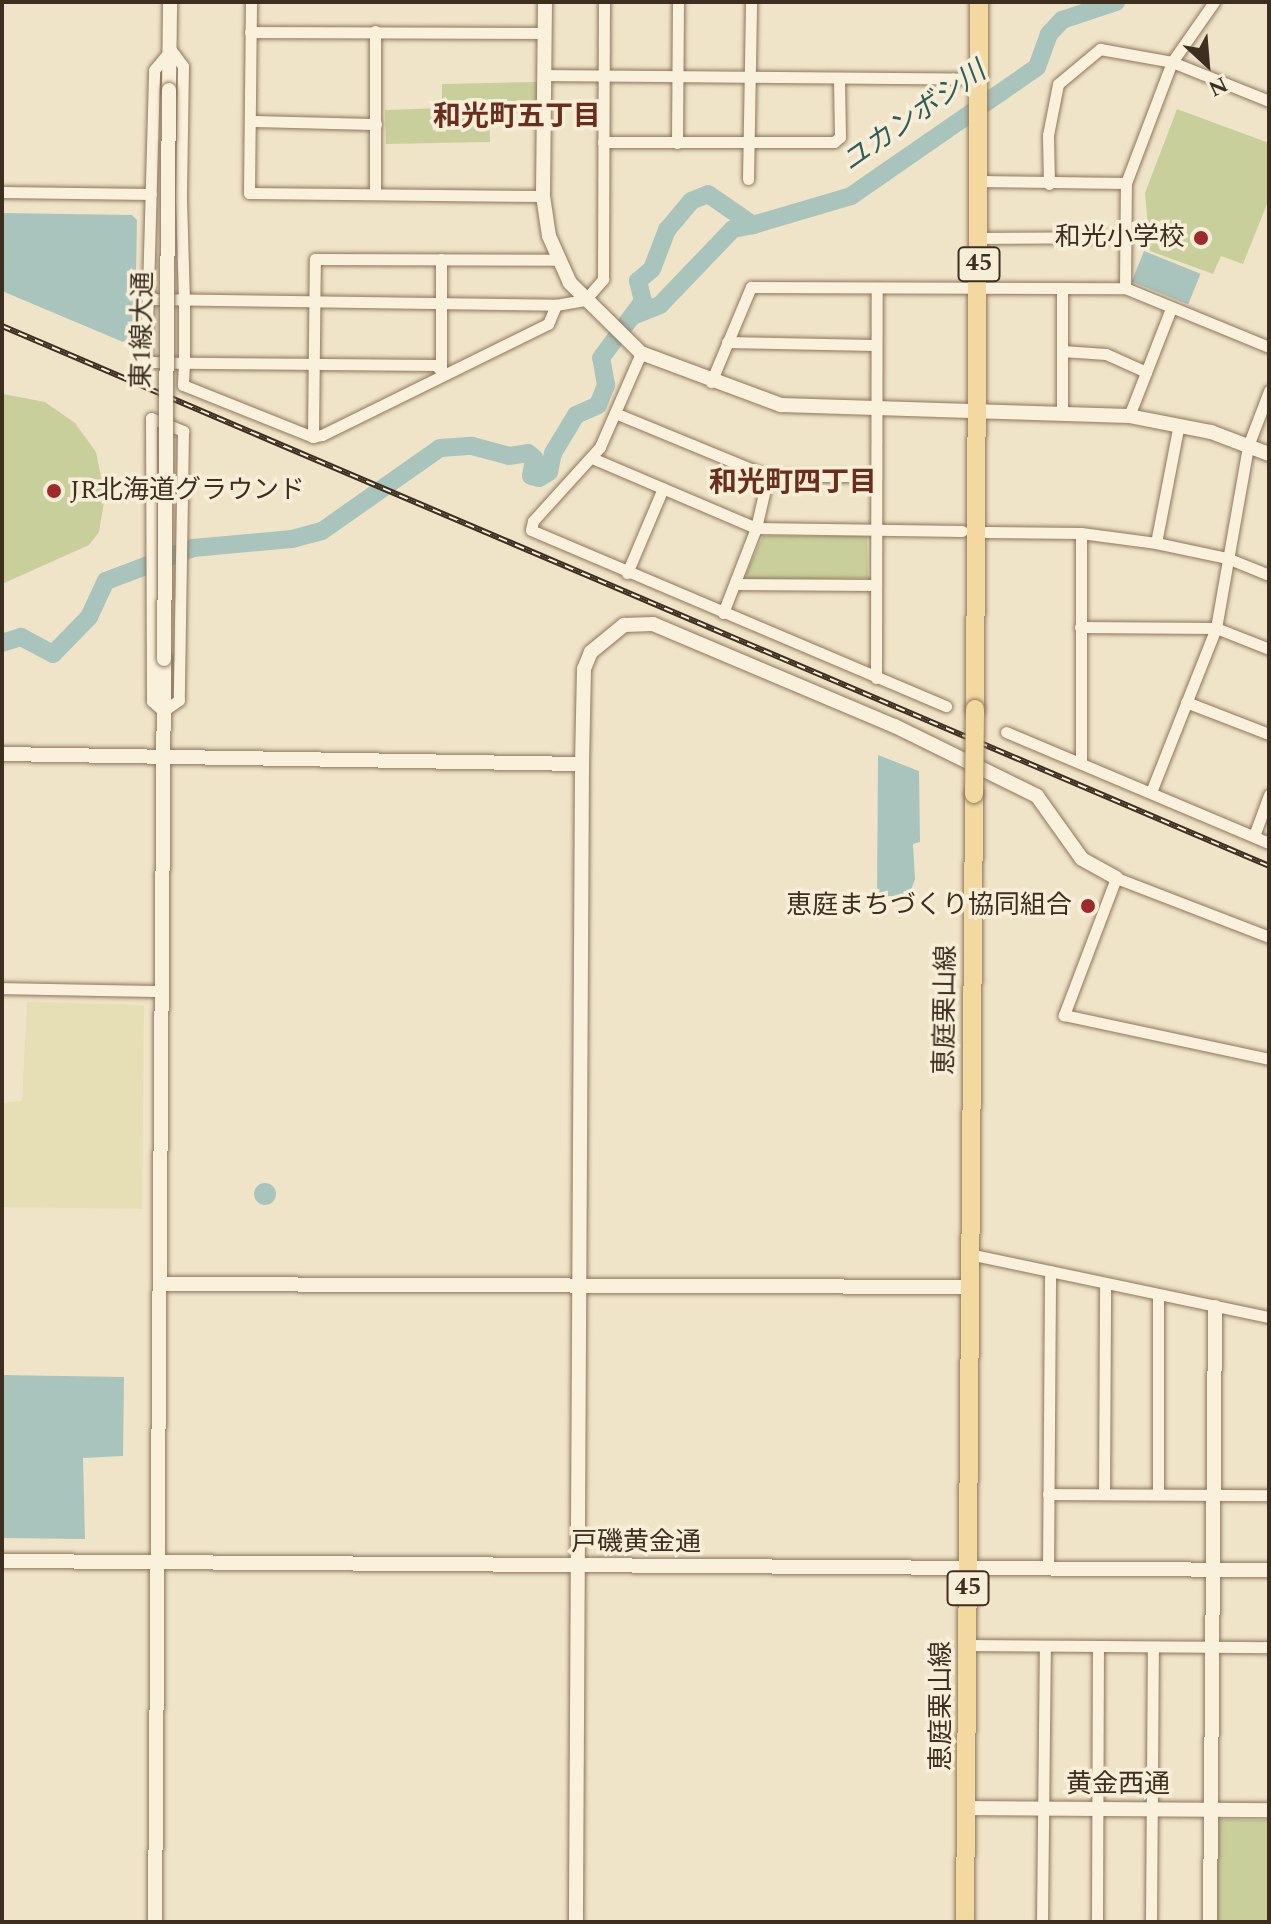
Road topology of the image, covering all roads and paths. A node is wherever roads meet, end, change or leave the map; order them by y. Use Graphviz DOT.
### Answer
graph roads {
  1 [pos="170,2"];
  2 [pos="251,2"];
  3 [pos="545,2"];
  4 [pos="604,2"];
  5 [pos="678,2"];
  6 [pos="751,2"];
  7 [pos="979,2"];
  8 [pos="1214,2"];
  9 [pos="375,31"];
  10 [pos="250,32"];
  11 [pos="545,33"];
  12 [pos="171,50"];
  13 [pos="1172,62"];
  14 [pos="544,75"];
  15 [pos="603,75"];
  16 [pos="677,76"];
  17 [pos="751,76"];
  18 [pos="839,78"];
  19 [pos="979,82"];
  20 [pos="1269,101"];
  21 [pos="250,121"];
  22 [pos="376,124"];
  23 [pos="603,142"];
  24 [pos="751,142"];
  25 [pos="677,143"];
  26 [pos="748,179"];
  27 [pos="978,181"];
  28 [pos="1126,183"];
  29 [pos="1049,184"];
  30 [pos="2,192"];
  31 [pos="151,194"];
  32 [pos="375,194"];
  33 [pos="543,196"];
  34 [pos="1125,237"];
  35 [pos="979,238"];
  36 [pos="441,259"];
  37 [pos="558,260"];
  38 [pos="877,288"];
  39 [pos="1125,288"];
  40 [pos="979,289"];
  41 [pos="1062,289"];
  42 [pos="148,299"];
  43 [pos="585,300"];
  44 [pos="184,302"];
  45 [pos="314,302"];
  46 [pos="442,304"];
  47 [pos="556,305"];
  48 [pos="1171,308"];
  49 [pos="727,342"];
  50 [pos="874,345"];
  51 [pos="1269,347"];
  52 [pos="1062,351"];
  53 [pos="641,353"];
  54 [pos="184,363"];
  55 [pos="312,364"];
  56 [pos="443,371"];
  57 [pos="1146,372"];
  58 [pos="711,382"];
  59 [pos="1269,391"];
  60 [pos="876,411"];
  61 [pos="976,412"];
  62 [pos="615,413"];
  63 [pos="1062,413"];
  64 [pos="1129,416"];
  65 [pos="1179,424"];
  66 [pos="313,437"];
  67 [pos="1248,446"];
  68 [pos="1269,454"];
  69 [pos="592,458"];
  70 [pos="768,476"];
  71 [pos="875,476"];
  72 [pos="663,488"];
  73 [pos="756,528"];
  74 [pos="874,529"];
  75 [pos="962,531"];
  76 [pos="986,532"];
  77 [pos="1081,533"];
  78 [pos="1156,543"];
  79 [pos="1227,558"];
  80 [pos="627,573"];
  81 [pos="1269,575"];
  82 [pos="735,584"];
  83 [pos="875,585"];
  84 [pos="723,613"];
  85 [pos="1080,627"];
  86 [pos="1216,628"];
  87 [pos="1269,649"];
  88 [pos="876,678"];
  89 [pos="1186,702"];
  90 [pos="946,706"];
  91 [pos="163,711"];
  92 [pos="1006,732"];
  93 [pos="1269,734"];
  94 [pos="2,754"];
  95 [pos="164,758"];
  96 [pos="1081,763"];
  97 [pos="582,764"];
  98 [pos="1151,792"];
  99 [pos="1269,795"];
  100 [pos="1254,836"];
  101 [pos="1269,843"];
  102 [pos="1116,878"];
  103 [pos="1269,937"];
  104 [pos="2,988"];
  105 [pos="161,991"];
  106 [pos="1269,1059"];
  107 [pos="969,1254"];
  108 [pos="1050,1271"];
  109 [pos="1105,1283"];
  110 [pos="160,1284"];
  111 [pos="969,1287"];
  112 [pos="580,1289"];
  113 [pos="1158,1296"];
  114 [pos="1215,1307"];
  115 [pos="1269,1317"];
  116 [pos="1048,1494"];
  117 [pos="1104,1494"];
  118 [pos="1158,1494"];
  119 [pos="1213,1494"];
  120 [pos="1269,1495"];
  121 [pos="2,1561"];
  122 [pos="158,1562"];
  123 [pos="578,1566"];
  124 [pos="968,1568"];
  125 [pos="1048,1569"];
  126 [pos="1212,1570"];
  127 [pos="1269,1570"];
  128 [pos="968,1645"];
  129 [pos="1045,1646"];
  130 [pos="1098,1646"];
  131 [pos="1153,1647"];
  132 [pos="1212,1647"];
  133 [pos="1269,1647"];
  134 [pos="967,1808"];
  135 [pos="1097,1808"];
  136 [pos="1042,1809"];
  137 [pos="1151,1809"];
  138 [pos="1211,1810"];
  139 [pos="1269,1810"];
  140 [pos="155,1922"];
  141 [pos="576,1922"];
  142 [pos="965,1922"];
  143 [pos="1042,1922"];
  144 [pos="1097,1922"];
  145 [pos="1151,1922"];
  146 [pos="1210,1922"];
  1 -- 12 [label="street, 東1線大通"];
  2 -- 10 [label="street"];
  3 -- 11 [label="street"];
  4 -- 15 [label="street"];
  5 -- 16 [label="street"];
  6 -- 17 [label="street"];
  7 -- 19 [label="main road, 恵庭栗山線 / 45"];
  8 -- 13 [label="street"];
  9 -- 10 [label="street"];
  9 -- 11 [label="street"];
  9 -- 22 [label="street"];
  10 -- 21 [label="street"];
  11 -- 14 [label="street"];
  12 -- 31 [label="street"];
  12 -- 44 [label="street"];
  12 -- 91 [label="street, 東1線大通, bridge"];
  13 -- 20 [label="street"];
  13 -- 28 [label="street"];
  13 -- 29 [label="street"];
  14 -- 15 [label="street"];
  14 -- 33 [label="street"];
  15 -- 16 [label="street"];
  15 -- 23 [label="street"];
  16 -- 17 [label="street"];
  16 -- 25 [label="street"];
  17 -- 18 [label="street"];
  17 -- 24 [label="street"];
  18 -- 19 [label="street"];
  18 -- 24 [label="street"];
  19 -- 27 [label="main road, 恵庭栗山線 / 45"];
  21 -- 22 [label="street"];
  21 -- 32 [label="street"];
  22 -- 32 [label="street"];
  23 -- 25 [label="street"];
  23 -- 43 [label="street"];
  24 -- 25 [label="street"];
  24 -- 26 [label="street"];
  27 -- 29 [label="street"];
  27 -- 35 [label="main road, 恵庭栗山線 / 45"];
  28 -- 29 [label="street"];
  28 -- 34 [label="street"];
  30 -- 31 [label="street"];
  31 -- 42 [label="street"];
  32 -- 33 [label="street"];
  33 -- 37 [label="street"];
  34 -- 35 [label="street"];
  34 -- 39 [label="street"];
  35 -- 40 [label="main road, 恵庭栗山線 / 45"];
  36 -- 37 [label="street"];
  36 -- 45 [label="street"];
  36 -- 46 [label="street"];
  37 -- 43 [label="street"];
  38 -- 40 [label="street"];
  38 -- 49 [label="street"];
  38 -- 50 [label="street"];
  39 -- 41 [label="street"];
  39 -- 48 [label="street"];
  40 -- 41 [label="street"];
  40 -- 61 [label="main road, 恵庭栗山線 / 45"];
  41 -- 52 [label="street"];
  42 -- 44 [label="street"];
  42 -- 54 [label="street"];
  43 -- 47 [label="street"];
  43 -- 53 [label="street"];
  44 -- 45 [label="street"];
  44 -- 54 [label="street"];
  45 -- 46 [label="street"];
  45 -- 55 [label="street"];
  46 -- 47 [label="street"];
  46 -- 56 [label="street"];
  47 -- 56 [label="street"];
  48 -- 51 [label="street"];
  48 -- 57 [label="street"];
  49 -- 50 [label="street"];
  49 -- 58 [label="street"];
  50 -- 60 [label="street"];
  52 -- 57 [label="street"];
  52 -- 63 [label="street"];
  53 -- 58 [label="street"];
  53 -- 62 [label="street"];
  54 -- 55 [label="street"];
  54 -- 66 [label="street"];
  55 -- 56 [label="street"];
  55 -- 66 [label="street"];
  56 -- 66 [label="street"];
  57 -- 64 [label="street"];
  58 -- 60 [label="street"];
  59 -- 67 [label="street"];
  60 -- 61 [label="street"];
  60 -- 71 [label="street"];
  61 -- 63 [label="street"];
  61 -- 107 [label="main road, 恵庭栗山線 / 45, bridge"];
  62 -- 69 [label="street"];
  62 -- 70 [label="street"];
  63 -- 64 [label="street"];
  64 -- 65 [label="street"];
  65 -- 67 [label="street"];
  65 -- 78 [label="street"];
  67 -- 68 [label="street"];
  67 -- 79 [label="street"];
  69 -- 72 [label="street"];
  69 -- 80 [label="street"];
  70 -- 71 [label="street"];
  70 -- 73 [label="street"];
  71 -- 74 [label="street"];
  72 -- 73 [label="street"];
  72 -- 80 [label="street"];
  73 -- 74 [label="street"];
  73 -- 82 [label="street"];
  74 -- 75 [label="street"];
  74 -- 83 [label="street"];
  76 -- 77 [label="street"];
  77 -- 78 [label="street"];
  77 -- 85 [label="street"];
  78 -- 79 [label="street"];
  79 -- 81 [label="street"];
  79 -- 86 [label="street"];
  80 -- 84 [label="street"];
  82 -- 83 [label="street"];
  82 -- 84 [label="street"];
  83 -- 88 [label="street"];
  84 -- 88 [label="street"];
  85 -- 86 [label="street"];
  85 -- 96 [label="street"];
  86 -- 87 [label="street"];
  86 -- 89 [label="street"];
  88 -- 90 [label="street"];
  89 -- 93 [label="street"];
  89 -- 98 [label="street"];
  91 -- 91 [label="street"];
  91 -- 95 [label="street, 東1線大通"];
  92 -- 96 [label="street"];
  94 -- 95 [label="street"];
  95 -- 97 [label="street"];
  95 -- 105 [label="street, 東1線大通"];
  96 -- 98 [label="street"];
  97 -- 102 [label="street"];
  97 -- 112 [label="street"];
  98 -- 100 [label="street"];
  99 -- 100 [label="street"];
  100 -- 101 [label="street"];
  102 -- 103 [label="street"];
  102 -- 106 [label="street"];
  104 -- 105 [label="street"];
  105 -- 110 [label="street, 東1線大通"];
  107 -- 108 [label="street"];
  107 -- 111 [label="main road, 恵庭栗山線 / 45"];
  108 -- 109 [label="street"];
  108 -- 116 [label="street"];
  109 -- 113 [label="street"];
  109 -- 117 [label="street"];
  110 -- 112 [label="street"];
  110 -- 122 [label="street, 東1線大通"];
  111 -- 112 [label="street"];
  111 -- 124 [label="main road, 恵庭栗山線 / 45"];
  112 -- 123 [label="street"];
  113 -- 114 [label="street"];
  113 -- 118 [label="street"];
  114 -- 115 [label="street"];
  114 -- 119 [label="street"];
  116 -- 117 [label="street"];
  116 -- 125 [label="street"];
  117 -- 118 [label="street"];
  118 -- 119 [label="street"];
  119 -- 120 [label="street"];
  119 -- 126 [label="street"];
  121 -- 122 [label="street, 戸磯黄金通"];
  122 -- 123 [label="street, 戸磯黄金通"];
  122 -- 140 [label="street, 東1線大通"];
  123 -- 124 [label="street, 戸磯黄金通"];
  123 -- 141 [label="street"];
  124 -- 125 [label="street, 戸磯黄金通"];
  124 -- 128 [label="main road, 恵庭栗山線 / 45"];
  125 -- 126 [label="street, 戸磯黄金通"];
  126 -- 127 [label="street, 戸磯黄金通"];
  126 -- 132 [label="street"];
  128 -- 129 [label="street"];
  128 -- 134 [label="main road, 恵庭栗山線 / 45"];
  129 -- 130 [label="street"];
  129 -- 136 [label="street"];
  130 -- 131 [label="street"];
  130 -- 135 [label="street"];
  131 -- 132 [label="street"];
  131 -- 137 [label="street"];
  132 -- 133 [label="street"];
  132 -- 138 [label="street"];
  134 -- 136 [label="street, 黄金西通"];
  134 -- 142 [label="main road, 恵庭栗山線 / 45"];
  135 -- 136 [label="street, 黄金西通"];
  135 -- 137 [label="street, 黄金西通"];
  135 -- 144 [label="street"];
  136 -- 143 [label="street"];
  137 -- 138 [label="street, 黄金西通"];
  137 -- 145 [label="street"];
  138 -- 139 [label="street, 黄金西通"];
  138 -- 146 [label="street"];
}
